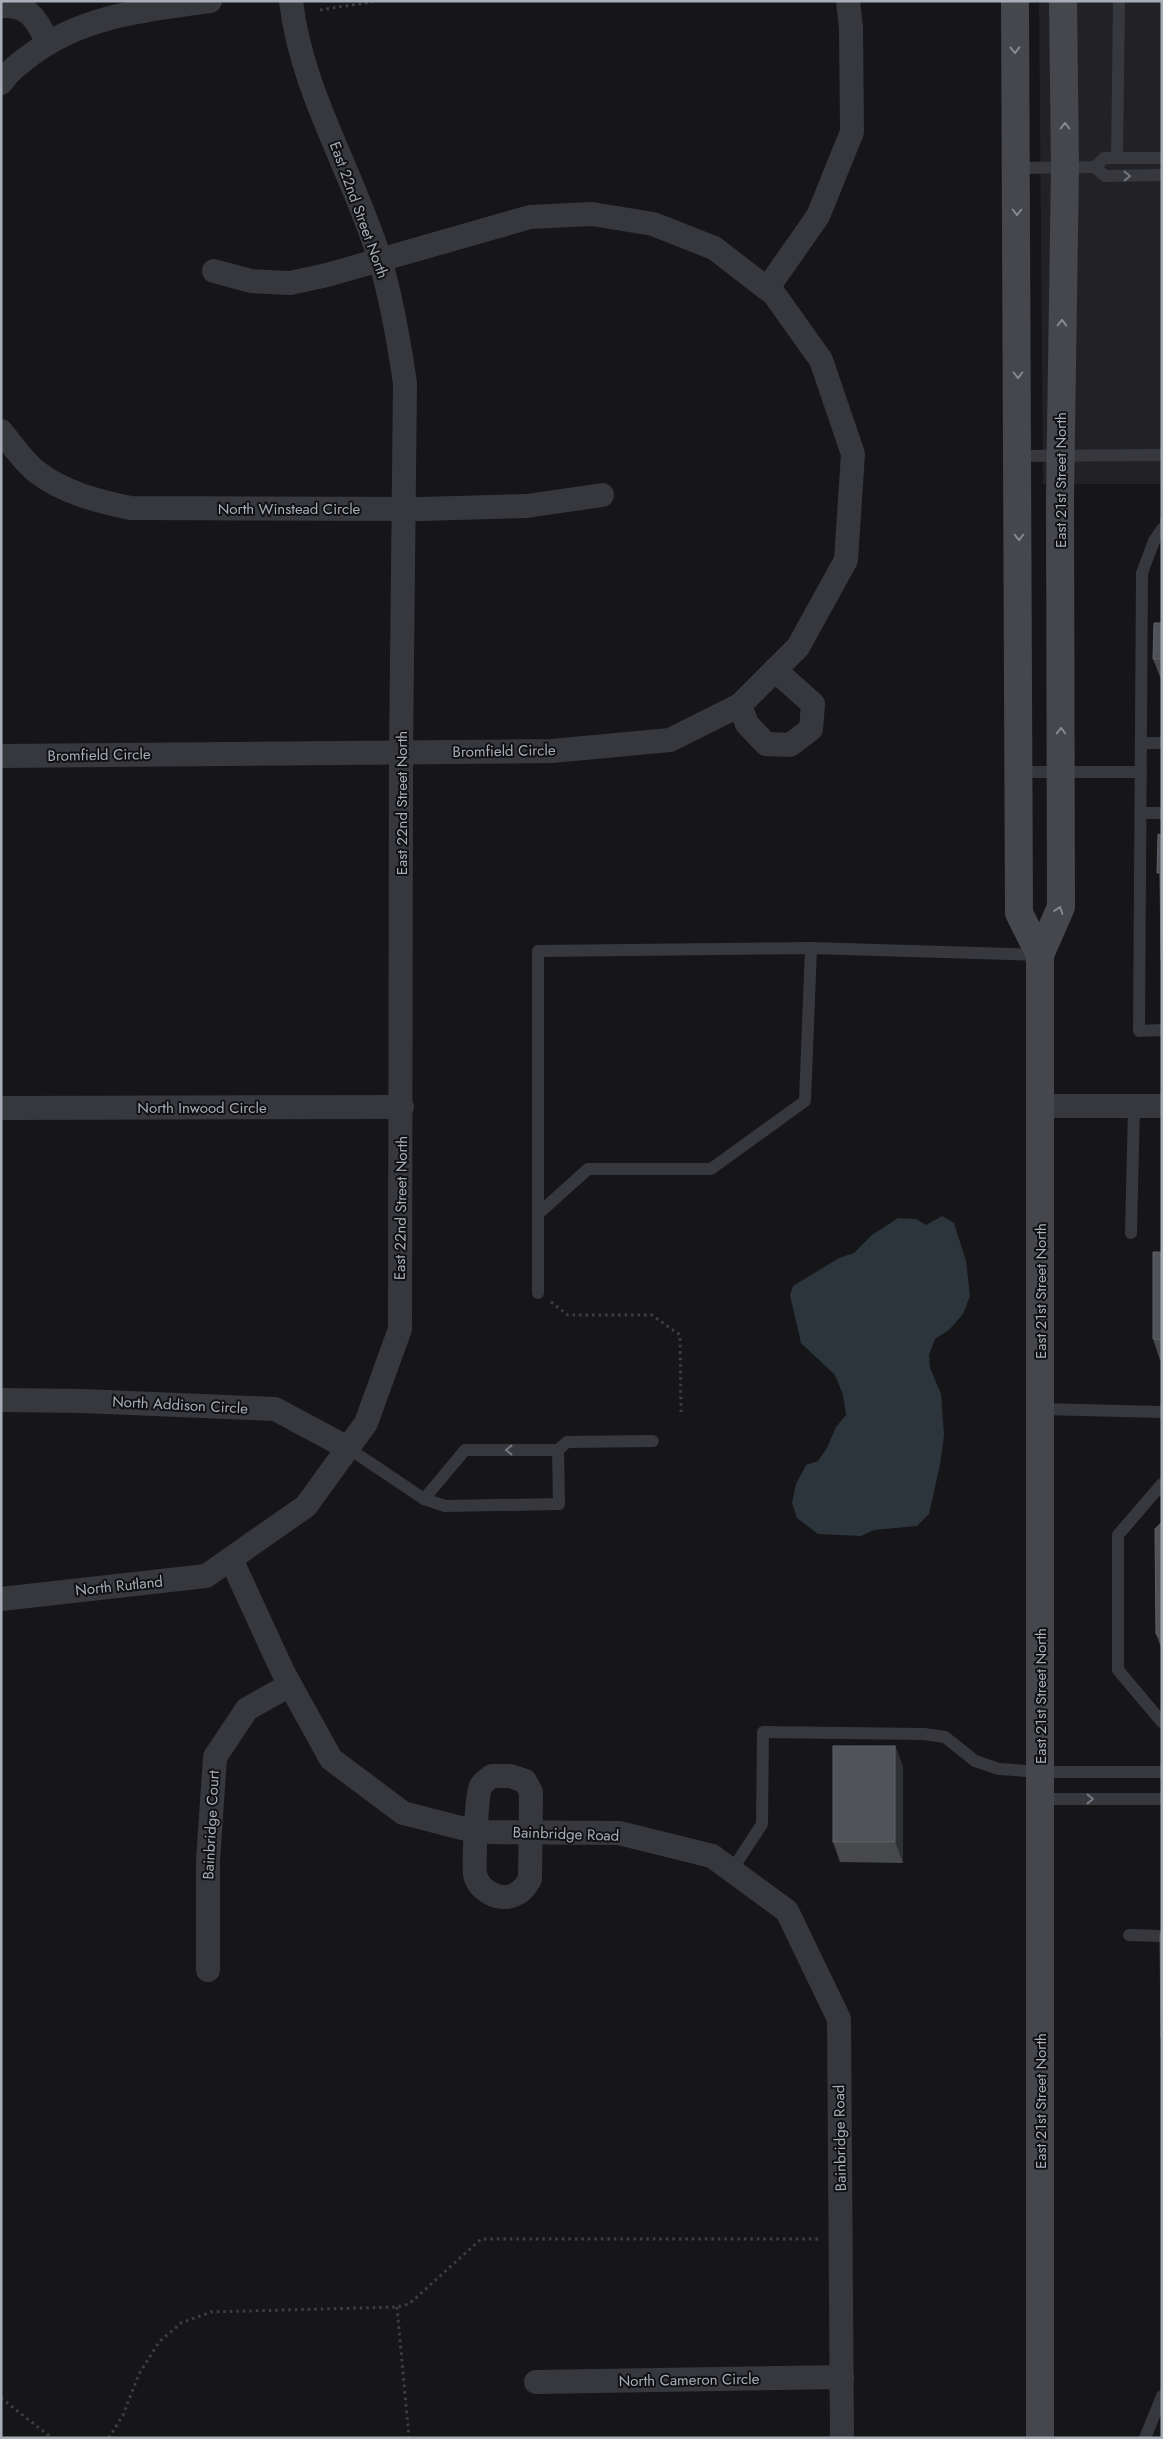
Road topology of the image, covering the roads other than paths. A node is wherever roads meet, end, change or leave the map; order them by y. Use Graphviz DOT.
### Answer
graph roads {
  1 [pos="210,1"];
  2 [pos="291,1"];
  3 [pos="848,1"];
  4 [pos="1015,1"];
  5 [pos="1063,1"];
  6 [pos="1119,1"];
  7 [pos="1,6"];
  8 [pos="48,42"];
  9 [pos="4,73"];
  10 [pos="1117,158"];
  11 [pos="1162,158"];
  12 [pos="1094,167"];
  13 [pos="1016,168"];
  14 [pos="1065,168"];
  15 [pos="1162,175"];
  16 [pos="380,260"];
  17 [pos="214,271"];
  18 [pos="767,289"];
  19 [pos="1,431"];
  20 [pos="1162,455"];
  21 [pos="1018,456"];
  22 [pos="1061,457"];
  23 [pos="602,495"];
  24 [pos="405,509"];
  25 [pos="1162,529"];
  26 [pos="775,670"];
  27 [pos="740,705"];
  28 [pos="1141,743"];
  29 [pos="1162,743"];
  30 [pos="401,752"];
  31 [pos="1,756"];
  32 [pos="1019,772"];
  33 [pos="1061,772"];
  34 [pos="1141,772"];
  35 [pos="1141,813"];
  36 [pos="1162,813"];
  37 [pos="811,948"];
  38 [pos="1040,955"];
  39 [pos="1162,1030"];
  40 [pos="1041,1106"];
  41 [pos="1134,1106"];
  42 [pos="1162,1106"];
  43 [pos="402,1107"];
  44 [pos="1,1108"];
  45 [pos="538,1214"];
  46 [pos="1131,1233"];
  47 [pos="538,1293"];
  48 [pos="1,1400"];
  49 [pos="1041,1409"];
  50 [pos="1162,1412"];
  51 [pos="653,1441"];
  52 [pos="348,1448"];
  53 [pos="558,1450"];
  54 [pos="1162,1484"];
  55 [pos="424,1499"];
  56 [pos="231,1559"];
  57 [pos="1,1599"];
  58 [pos="290,1685"];
  59 [pos="1162,1722"];
  60 [pos="1041,1772"];
  61 [pos="1162,1772"];
  62 [pos="1041,1799"];
  63 [pos="1162,1799"];
  64 [pos="477,1832"];
  65 [pos="530,1832"];
  66 [pos="732,1870"];
  67 [pos="1129,1935"];
  68 [pos="1162,1936"];
  69 [pos="208,1970"];
  70 [pos="842,2378"];
  71 [pos="536,2382"];
  72 [pos="1162,2396"];
  73 [pos="842,2438"];
  74 [pos="1040,2438"];
  75 [pos="1145,2438"];
  1 -- 8 [label="street"];
  2 -- 16 [label="street, East 22nd Street North"];
  3 -- 18 [label="street"];
  4 -- 13 [label="main road, East 21st Street North, one-way"];
  14 -- 5 [label="main road, East 21st Street North, one-way"];
  6 -- 10 [label="lane"];
  7 -- 8 [label="street"];
  8 -- 9 [label="street"];
  10 -- 11 [label="lane"];
  10 -- 12 [label="lane"];
  12 -- 14 [label="lane"];
  12 -- 15 [label="lane, one-way"];
  13 -- 14 [label="lane"];
  13 -- 21 [label="main road, East 21st Street North, one-way"];
  22 -- 14 [label="main road, East 21st Street North, one-way"];
  16 -- 17 [label="street, Bromfield Circle"];
  16 -- 18 [label="street, Bromfield Circle"];
  16 -- 24 [label="street, East 22nd Street North"];
  18 -- 26 [label="street, Bromfield Circle"];
  19 -- 24 [label="street, North Winstead Circle"];
  20 -- 22 [label="lane"];
  21 -- 22 [label="lane"];
  21 -- 32 [label="main road, East 21st Street North, one-way"];
  33 -- 22 [label="main road, East 21st Street North, one-way"];
  23 -- 24 [label="street, North Winstead Circle"];
  24 -- 30 [label="street, East 22nd Street North"];
  25 -- 28 [label="lane"];
  26 -- 27 [label="street, Bromfield Circle"];
  26 -- 27 [label="street"];
  27 -- 30 [label="street, Bromfield Circle"];
  28 -- 29 [label="lane"];
  28 -- 34 [label="lane"];
  30 -- 31 [label="street, Bromfield Circle"];
  30 -- 43 [label="street, East 22nd Street North"];
  32 -- 33 [label="lane"];
  32 -- 38 [label="main road, East 21st Street North"];
  33 -- 34 [label="lane"];
  38 -- 33 [label="main road, East 21st Street North, one-way"];
  34 -- 35 [label="lane"];
  35 -- 36 [label="lane"];
  35 -- 39 [label="lane"];
  37 -- 38 [label="lane"];
  37 -- 45 [label="lane"];
  37 -- 45 [label="lane"];
  38 -- 40 [label="main road, East 21st Street North"];
  40 -- 41 [label="street"];
  40 -- 49 [label="main road, East 21st Street North"];
  41 -- 42 [label="street"];
  41 -- 46 [label="lane"];
  43 -- 44 [label="street, North Inwood Circle"];
  43 -- 52 [label="street, East 22nd Street North"];
  45 -- 47 [label="lane"];
  48 -- 52 [label="street, North Addison Circle"];
  49 -- 50 [label="lane"];
  49 -- 60 [label="main road, East 21st Street North"];
  51 -- 53 [label="lane"];
  52 -- 55 [label="lane"];
  52 -- 56 [label="street, East 22nd Street North"];
  53 -- 55 [label="lane, one-way"];
  53 -- 55 [label="lane"];
  54 -- 59 [label="lane"];
  56 -- 57 [label="street, North Rutland"];
  56 -- 58 [label="street, Bainbridge Road"];
  58 -- 64 [label="street, Bainbridge Road"];
  58 -- 69 [label="street, Bainbridge Court"];
  60 -- 61 [label="lane"];
  60 -- 62 [label="main road, East 21st Street North"];
  60 -- 66 [label="lane"];
  62 -- 63 [label="lane, one-way"];
  62 -- 74 [label="main road, East 21st Street North"];
  64 -- 65 [label="street, Bainbridge Road"];
  64 -- 65 [label="street"];
  64 -- 65 [label="street"];
  65 -- 66 [label="street, Bainbridge Road"];
  66 -- 70 [label="street, Bainbridge Road"];
  67 -- 68 [label="lane"];
  70 -- 71 [label="street, North Cameron Circle"];
  70 -- 73 [label="street, Bainbridge Road"];
  72 -- 75 [label="lane"];
}
